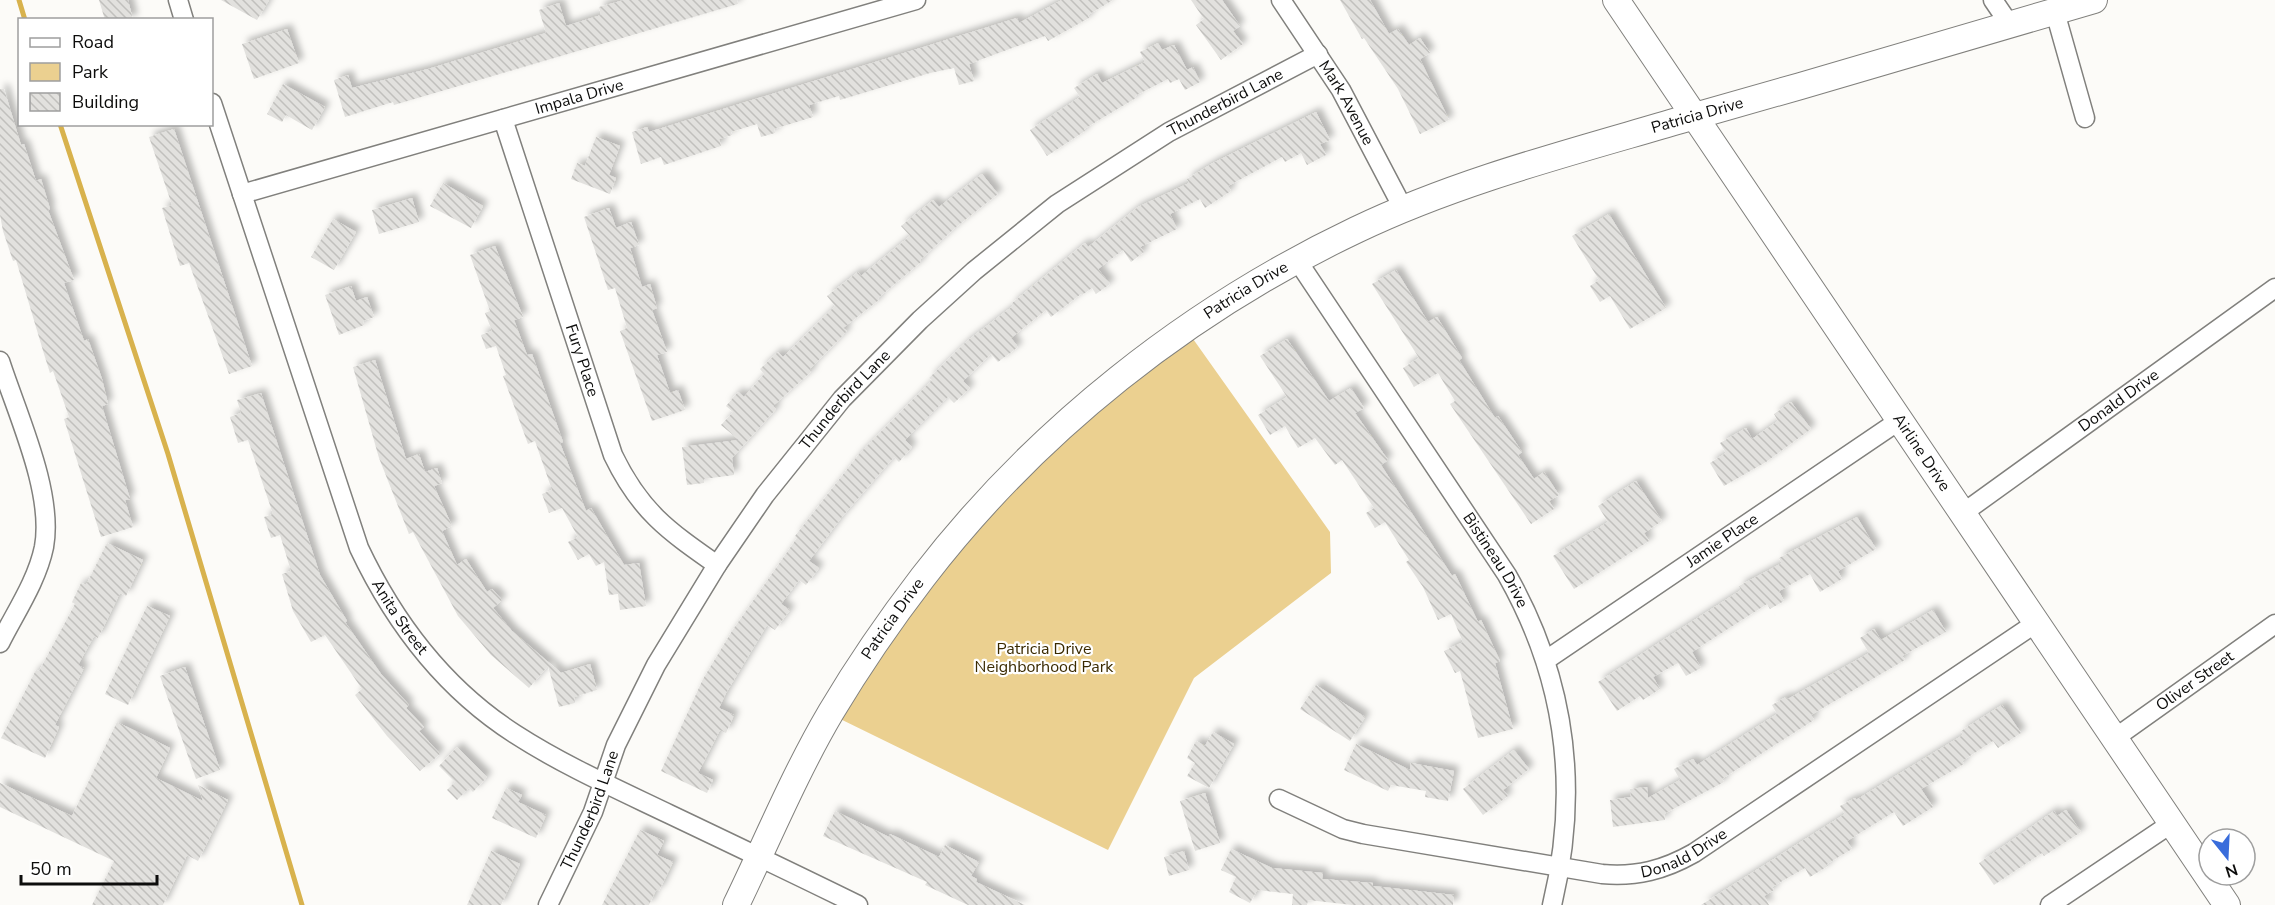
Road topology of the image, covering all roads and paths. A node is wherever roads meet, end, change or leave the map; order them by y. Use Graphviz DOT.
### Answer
graph roads {
  1 [pos="178,0"];
  2 [pos="916,0"];
  3 [pos="1281,0"];
  4 [pos="1616,0"];
  5 [pos="1993,0"];
  6 [pos="2094,0"];
  7 [pos="2055,12"];
  8 [pos="183,18"];
  9 [pos="2010,25"];
  10 [pos="1318,54"];
  11 [pos="213,106"];
  12 [pos="1695,116"];
  13 [pos="2085,118"];
  14 [pos="503,119"];
  15 [pos="242,194"];
  16 [pos="1404,210"];
  17 [pos="1297,260"];
  18 [pos="2275,288"];
  19 [pos="0,361"];
  20 [pos="1900,420"];
  21 [pos="1963,513"];
  22 [pos="717,565"];
  23 [pos="6,617"];
  24 [pos="2036,623"];
  25 [pos="2275,624"];
  26 [pos="0,644"];
  27 [pos="1546,660"];
  28 [pos="2115,738"];
  29 [pos="603,782"];
  30 [pos="1279,799"];
  31 [pos="2172,823"];
  32 [pos="759,857"];
  33 [pos="1562,867"];
  34 [pos="548,905"];
  35 [pos="736,905"];
  36 [pos="858,905"];
  37 [pos="1552,905"];
  38 [pos="2050,905"];
  39 [pos="2228,905"];
  1 -- 8 [label="street"];
  2 -- 14 [label="street, Impala Drive"];
  3 -- 10 [label="street, Mark Avenue"];
  4 -- 12 [label="street, Airline Drive"];
  5 -- 9 [label="street"];
  6 -- 7 [label="street, Patricia Drive"];
  7 -- 9 [label="street, Patricia Drive"];
  7 -- 13 [label="street"];
  9 -- 12 [label="street, Patricia Drive"];
  10 -- 16 [label="street, Mark Avenue"];
  10 -- 22 [label="street, Thunderbird Lane"];
  11 -- 15 [label="street, Anita Street"];
  12 -- 16 [label="street, Patricia Drive"];
  12 -- 20 [label="street, Airline Drive"];
  14 -- 15 [label="street, Impala Drive"];
  14 -- 22 [label="street, Fury Place"];
  15 -- 29 [label="street, Anita Street"];
  16 -- 17 [label="street, Patricia Drive"];
  17 -- 27 [label="street, Bistineau Drive"];
  17 -- 32 [label="street, Patricia Drive"];
  18 -- 21 [label="street, Donald Drive"];
  19 -- 23 [label="street"];
  20 -- 21 [label="street, Airline Drive"];
  20 -- 27 [label="street, Jamie Place"];
  21 -- 24 [label="street, Airline Drive"];
  22 -- 29 [label="street, Thunderbird Lane"];
  23 -- 26 [label="street"];
  24 -- 28 [label="street, Airline Drive"];
  24 -- 33 [label="street, Donald Drive"];
  25 -- 28 [label="street, Oliver Street"];
  27 -- 33 [label="street, Bistineau Drive"];
  28 -- 31 [label="street, Airline Drive"];
  29 -- 32 [label="street, Anita Street"];
  29 -- 34 [label="street, Thunderbird Lane"];
  30 -- 33 [label="street, Donald Drive"];
  31 -- 38 [label="street"];
  31 -- 39 [label="street, Airline Drive"];
  32 -- 35 [label="street, Patricia Drive"];
  32 -- 36 [label="street, Anita Street"];
  33 -- 37 [label="street, Bistineau Drive"];
}
